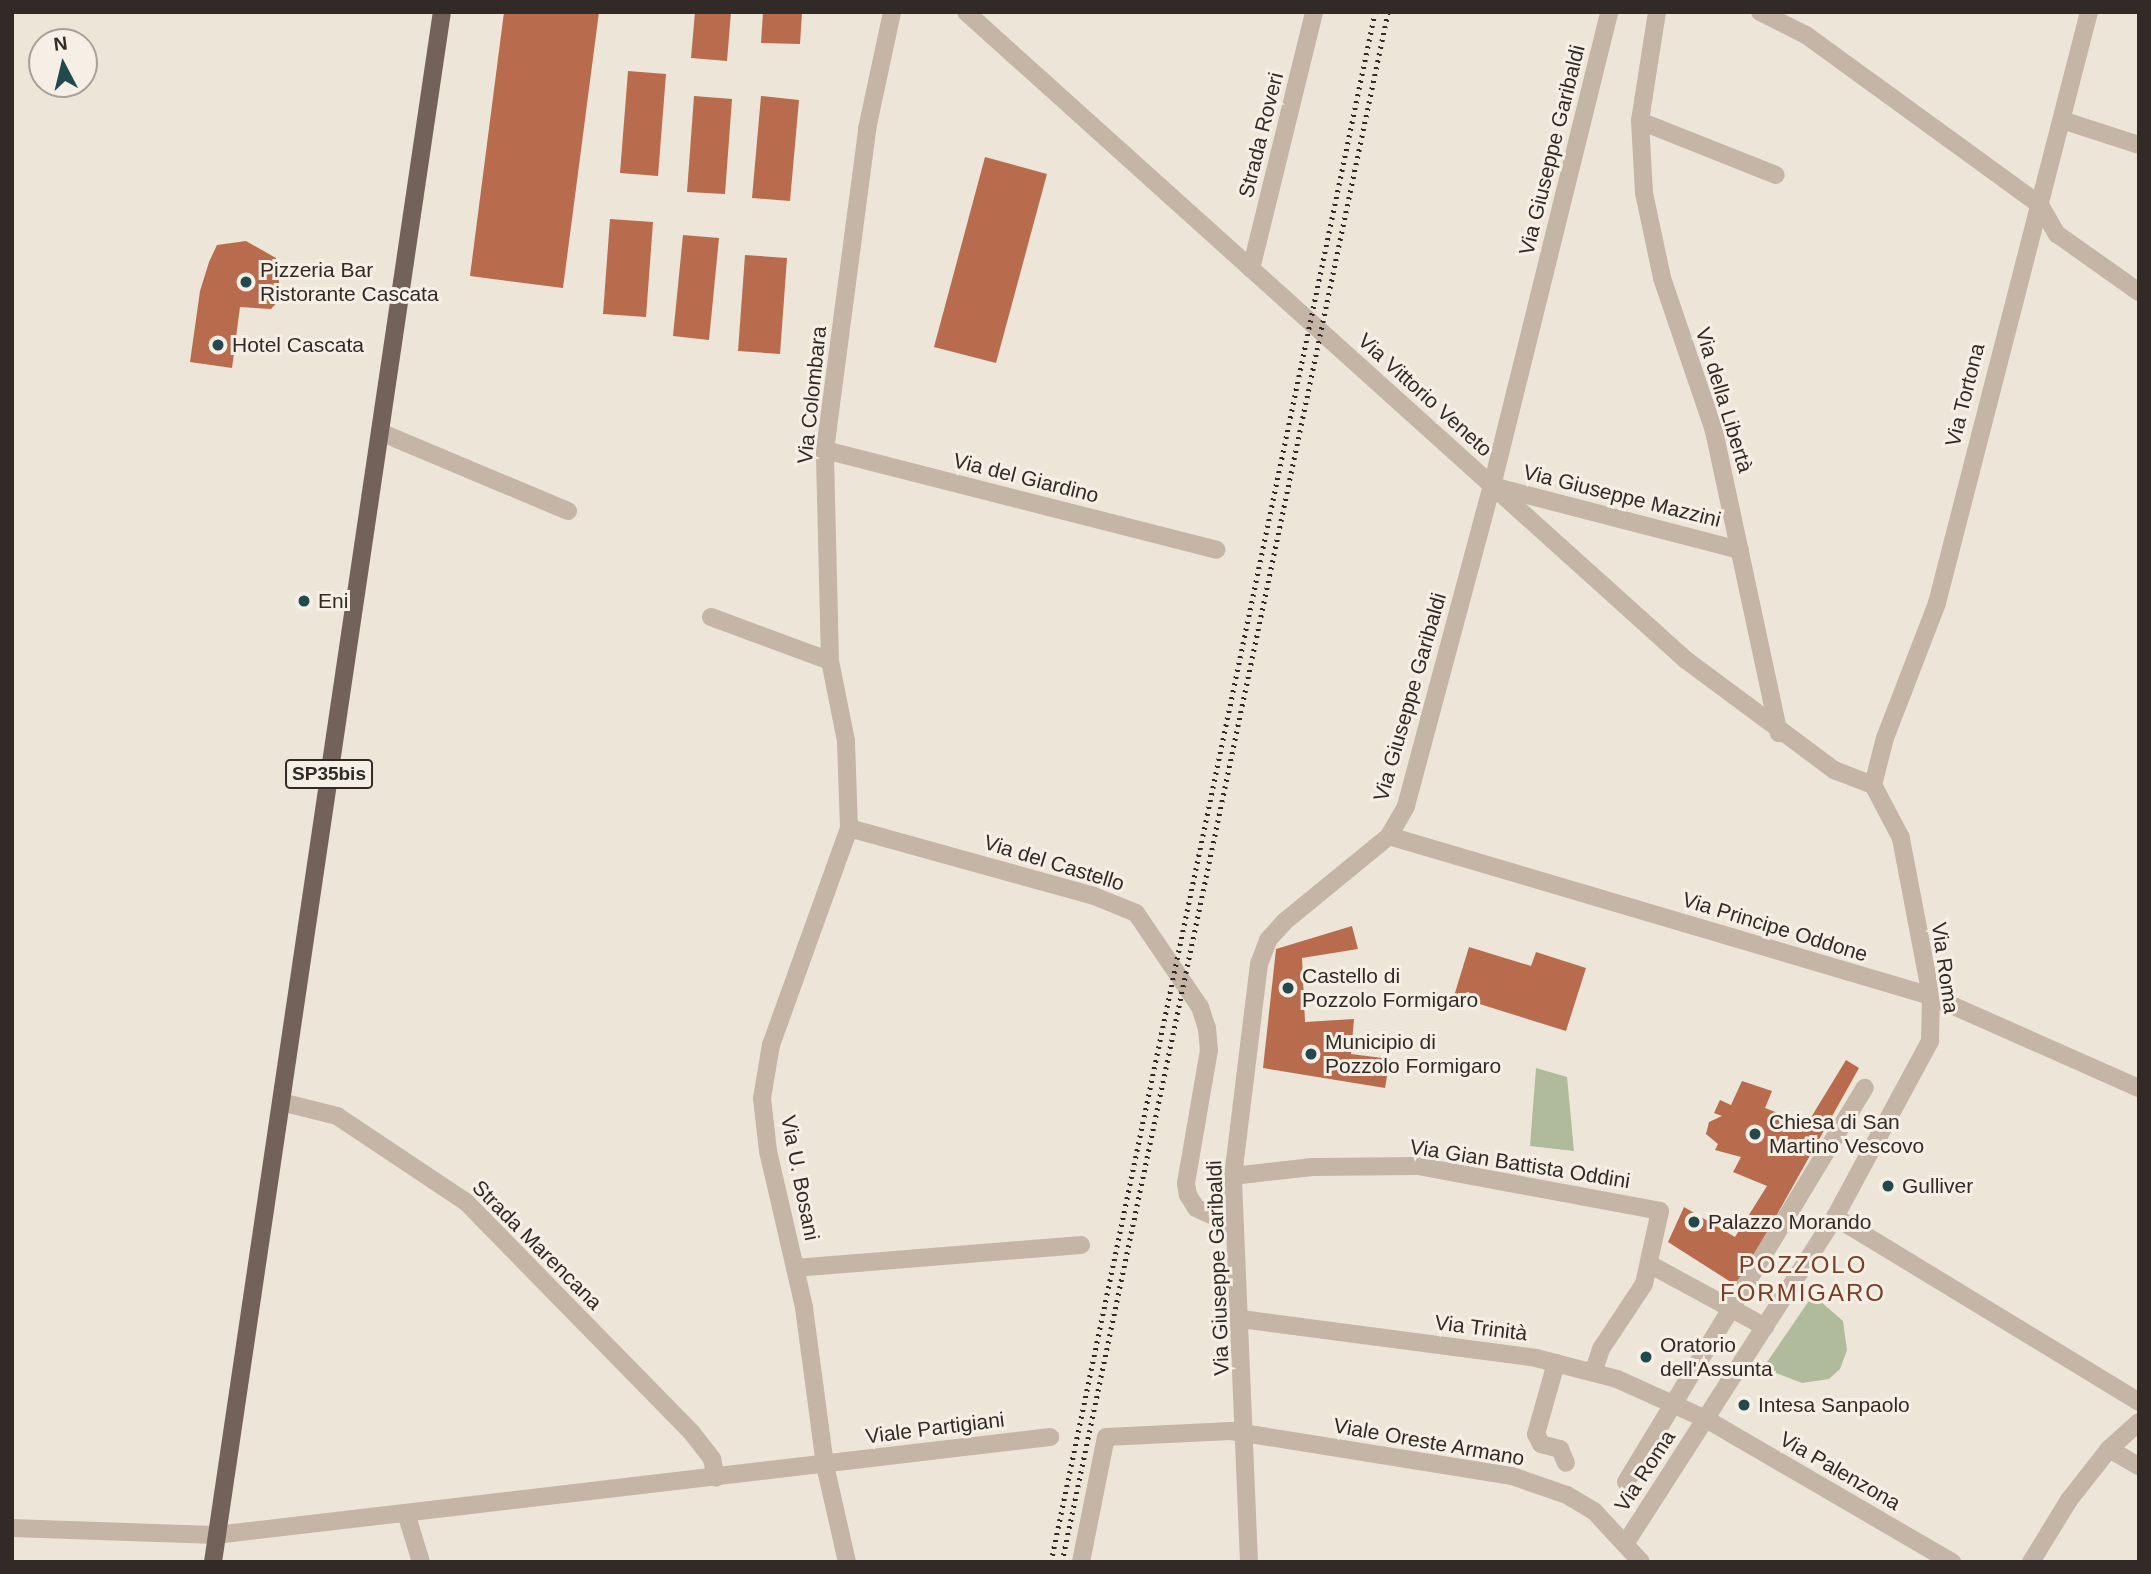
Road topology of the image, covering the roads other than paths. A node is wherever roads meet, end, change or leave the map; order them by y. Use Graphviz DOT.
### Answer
graph roads {
  1 [pos="442,12"];
  2 [pos="892,12"];
  3 [pos="965,12"];
  4 [pos="1314,12"];
  5 [pos="1609,12"];
  6 [pos="1657,12"];
  7 [pos="1760,12"];
  8 [pos="2089,12"];
  9 [pos="2062,120"];
  10 [pos="1640,121"];
  11 [pos="2139,145"];
  12 [pos="1776,175"];
  13 [pos="2040,205"];
  14 [pos="1251,269"];
  15 [pos="2139,292"];
  16 [pos="380,432"];
  17 [pos="825,450"];
  18 [pos="1492,486"];
  19 [pos="568,511"];
  20 [pos="1216,550"];
  21 [pos="1740,550"];
  22 [pos="711,617"];
  23 [pos="830,661"];
  24 [pos="1779,733"];
  25 [pos="1873,785"];
  26 [pos="849,828"];
  27 [pos="1389,836"];
  28 [pos="1931,996"];
  29 [pos="1865,1088"];
  30 [pos="2139,1088"];
  31 [pos="281,1102"];
  32 [pos="1233,1176"];
  33 [pos="1835,1217"];
  34 [pos="1235,1226"];
  35 [pos="1081,1245"];
  36 [pos="1651,1265"];
  37 [pos="795,1268"];
  38 [pos="1731,1309"];
  39 [pos="1241,1320"];
  40 [pos="1765,1327"];
  41 [pos="1556,1363"];
  42 [pos="1593,1373"];
  43 [pos="2139,1402"];
  44 [pos="1673,1405"];
  45 [pos="1706,1419"];
  46 [pos="2139,1422"];
  47 [pos="1247,1435"];
  48 [pos="1050,1437"];
  49 [pos="2109,1449"];
  50 [pos="1566,1463"];
  51 [pos="825,1465"];
  52 [pos="2139,1466"];
  53 [pos="716,1478"];
  54 [pos="1626,1482"];
  55 [pos="406,1513"];
  56 [pos="12,1528"];
  57 [pos="216,1535"];
  58 [pos="1627,1541"];
  59 [pos="212,1562"];
  60 [pos="421,1562"];
  61 [pos="847,1562"];
  62 [pos="1081,1562"];
  63 [pos="1249,1562"];
  64 [pos="1641,1562"];
  65 [pos="1952,1562"];
  66 [pos="2031,1562"];
  1 -- 16 [label="main road, SP35bis"];
  2 -- 17 [label="street, Via Colombara"];
  3 -- 14 [label="street, Via Vittorio Veneto"];
  4 -- 14 [label="street, Strada Roveri"];
  5 -- 18 [label="street, Via Giuseppe Garibaldi"];
  6 -- 10 [label="street"];
  7 -- 13 [label="street"];
  8 -- 9 [label="street, Via Tortona"];
  9 -- 11 [label="street"];
  9 -- 13 [label="street, Via Tortona"];
  10 -- 12 [label="street"];
  10 -- 21 [label="street, Via della Libertà"];
  13 -- 15 [label="street"];
  13 -- 25 [label="street, Via Tortona"];
  14 -- 18 [label="street, Via Vittorio Veneto"];
  16 -- 19 [label="street"];
  16 -- 31 [label="main road, SP35bis"];
  17 -- 20 [label="street, Via del Giardino"];
  17 -- 23 [label="street, Via Colombara"];
  18 -- 21 [label="street, Via Giuseppe Mazzini"];
  18 -- 24 [label="street, Via Vittorio Veneto"];
  18 -- 27 [label="street, Via Giuseppe Garibaldi"];
  21 -- 24 [label="street, Via della Libertà"];
  22 -- 23 [label="street"];
  23 -- 26 [label="street, Via Colombara"];
  24 -- 25 [label="street, Via Vittorio Veneto"];
  25 -- 28 [label="street, Via Roma"];
  26 -- 34 [label="street, Via del Castello"];
  26 -- 37 [label="street, Via U. Bosani"];
  27 -- 28 [label="street, Via Principe Oddone"];
  27 -- 32 [label="street, Via Giuseppe Garibaldi"];
  28 -- 30 [label="street, Via Principe Oddone"];
  28 -- 33 [label="street, Via Roma"];
  29 -- 38 [label="street"];
  31 -- 53 [label="street, Strada Marencana"];
  31 -- 57 [label="main road, SP35bis"];
  32 -- 34 [label="street, Via Giuseppe Garibaldi"];
  32 -- 36 [label="street, Via Gian Battista Oddini"];
  33 -- 40 [label="street, Via Roma"];
  33 -- 43 [label="street"];
  34 -- 39 [label="street, Via Giuseppe Garibaldi"];
  35 -- 37 [label="street"];
  36 -- 38 [label="street"];
  36 -- 42 [label="street"];
  37 -- 51 [label="street, Via U. Bosani"];
  38 -- 40 [label="street"];
  38 -- 44 [label="street"];
  39 -- 41 [label="street, Via Trinità"];
  39 -- 47 [label="street, Via Giuseppe Garibaldi"];
  40 -- 45 [label="street, Via Roma"];
  41 -- 42 [label="street, Via Trinità"];
  41 -- 50 [label="street"];
  42 -- 44 [label="street, Via Trinità"];
  44 -- 45 [label="street, Via Trinità"];
  44 -- 54 [label="street"];
  45 -- 58 [label="street, Via Roma"];
  45 -- 65 [label="street, Via Palenzona"];
  46 -- 49 [label="street"];
  47 -- 58 [label="street, Viale Oreste Armano"];
  47 -- 62 [label="street, Viale Oreste Armano"];
  47 -- 63 [label="street, Via Giuseppe Garibaldi"];
  48 -- 51 [label="street, Viale Partigiani"];
  49 -- 52 [label="street"];
  49 -- 66 [label="street"];
  51 -- 53 [label="street, Viale Partigiani"];
  51 -- 61 [label="street, Via U. Bosani"];
  53 -- 55 [label="street, Viale Partigiani"];
  55 -- 57 [label="street, Viale Partigiani"];
  55 -- 60 [label="street"];
  56 -- 57 [label="street, Viale Partigiani"];
  57 -- 59 [label="main road, SP35bis"];
  58 -- 64 [label="street, Viale Oreste Armano"];
}
